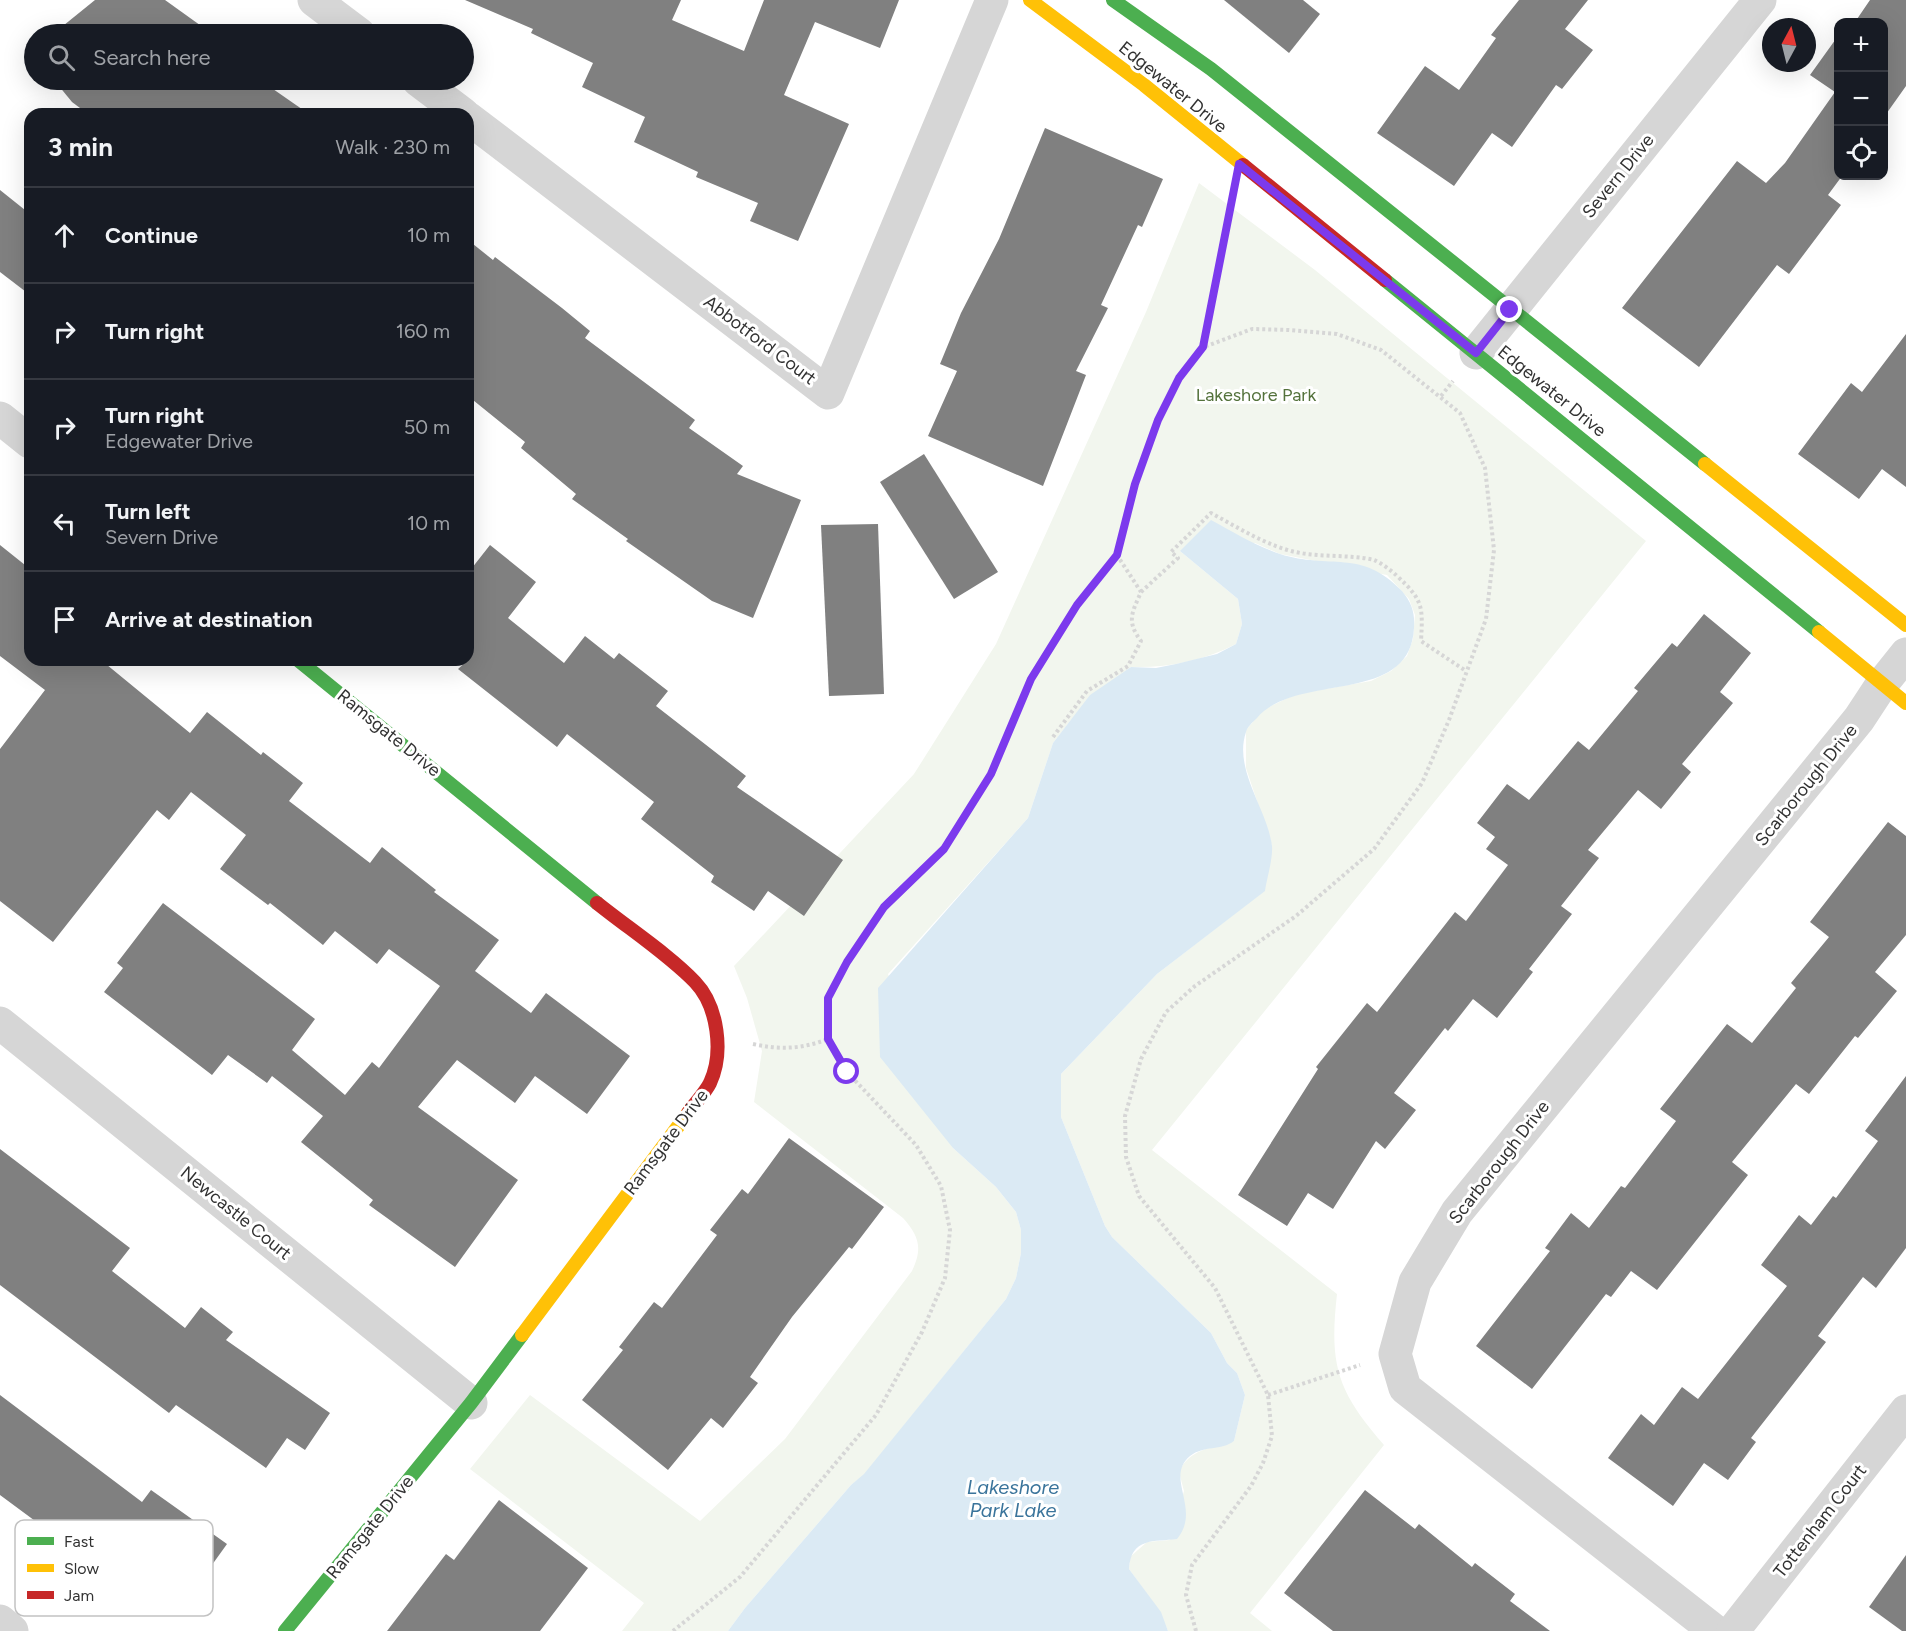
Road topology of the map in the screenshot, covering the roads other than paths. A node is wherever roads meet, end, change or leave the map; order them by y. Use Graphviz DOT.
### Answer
graph roads {
  1 [pos="314,0"];
  2 [pos="992,0"];
  3 [pos="1030,0"];
  4 [pos="1113,0"];
  5 [pos="1760,0"];
  6 [pos="346,24"];
  7 [pos="431,90"];
  8 [pos="455,108"];
  9 [pos="474,123"];
  10 [pos="1510,310"];
  11 [pos="1476,353"];
  12 [pos="0,418"];
  13 [pos="24,437"];
  14 [pos="1906,625"];
  15 [pos="1906,654"];
  16 [pos="305,666"];
  17 [pos="1894,693"];
  18 [pos="0,1023"];
  19 [pos="471,1403"];
  20 [pos="1906,1411"];
  21 [pos="0,1621"];
  22 [pos="12,1631"];
  23 [pos="285,1631"];
  24 [pos="1715,1631"];
  25 [pos="1733,1631"];
  1 -- 6 [label="street"];
  2 -- 9 [label="street, Abbotford Court"];
  3 -- 11 [label="street, Edgewater Drive"];
  4 -- 10 [label="street, Edgewater Drive"];
  5 -- 10 [label="street, Severn Drive"];
  7 -- 8 [label="street"];
  10 -- 11 [label="street, Severn Drive"];
  10 -- 14 [label="street, Edgewater Drive"];
  11 -- 17 [label="street, Edgewater Drive"];
  12 -- 13 [label="street"];
  15 -- 17 [label="street, Scarborough Drive"];
  16 -- 19 [label="street, Ramsgate Drive"];
  17 -- 24 [label="street, Scarborough Drive"];
  18 -- 19 [label="street, Newcastle Court"];
  19 -- 23 [label="street, Ramsgate Drive"];
  20 -- 25 [label="street, Tottenham Court"];
  21 -- 22 [label="street"];
}
